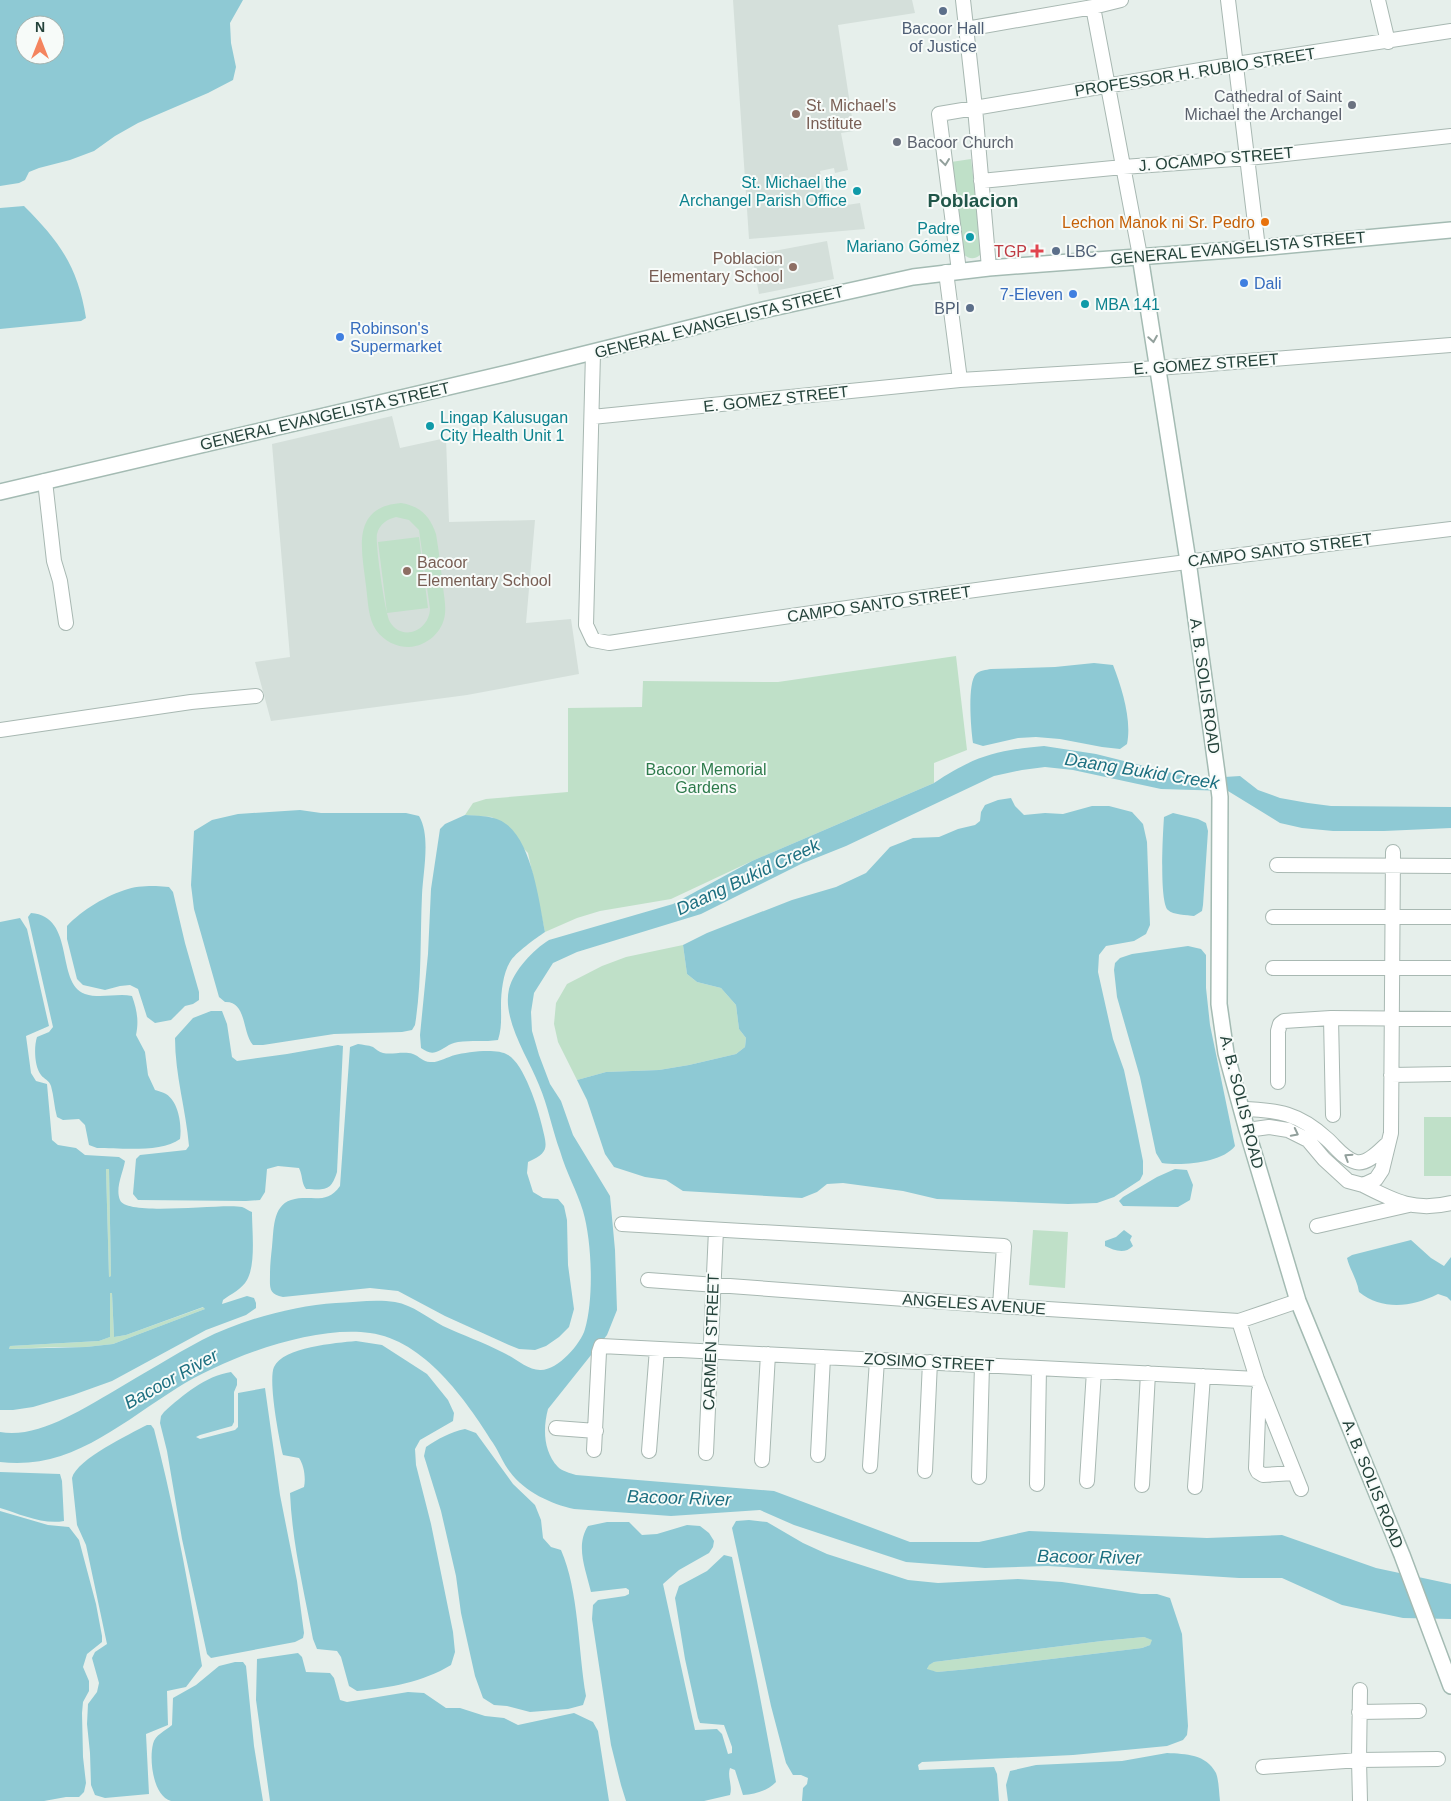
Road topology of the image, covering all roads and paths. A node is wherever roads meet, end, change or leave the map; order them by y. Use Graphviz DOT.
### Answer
graph roads {
  1 [pos="963,0"];
  2 [pos="1121,0"];
  3 [pos="1228,0"];
  4 [pos="1378,0"];
  5 [pos="1093,8"];
  6 [pos="966,29"];
  7 [pos="1451,31"];
  8 [pos="1388,42"];
  9 [pos="1236,64"];
  10 [pos="1107,86"];
  11 [pos="975,108"];
  12 [pos="1451,136"];
  13 [pos="1248,158"];
  14 [pos="1123,167"];
  15 [pos="981,181"];
  16 [pos="1451,230"];
  17 [pos="1258,248"];
  18 [pos="1140,256"];
  19 [pos="989,268"];
  20 [pos="953,272"];
  21 [pos="1451,345"];
  22 [pos="593,353"];
  23 [pos="1158,368"];
  24 [pos="960,380"];
  25 [pos="592,417"];
  26 [pos="45,481"];
  27 [pos="0,492"];
  28 [pos="1451,529"];
  29 [pos="1188,561"];
  30 [pos="66,623"];
  31 [pos="256,696"];
  32 [pos="0,730"];
  33 [pos="1393,859"];
  34 [pos="1277,865"];
  35 [pos="1451,866"];
  36 [pos="1274,917"];
  37 [pos="1392,917"];
  38 [pos="1451,917"];
  39 [pos="1274,968"];
  40 [pos="1391,968"];
  41 [pos="1451,968"];
  42 [pos="1331,1018"];
  43 [pos="1391,1019"];
  44 [pos="1451,1019"];
  45 [pos="1451,1074"];
  46 [pos="1391,1075"];
  47 [pos="1278,1082"];
  48 [pos="1242,1109"];
  49 [pos="1333,1116"];
  50 [pos="1247,1130"];
  51 [pos="1388,1143"];
  52 [pos="1363,1185"];
  53 [pos="1451,1203"];
  54 [pos="1409,1205"];
  55 [pos="622,1224"];
  56 [pos="1318,1226"];
  57 [pos="716,1230"];
  58 [pos="648,1280"];
  59 [pos="714,1284"];
  60 [pos="1298,1301"];
  61 [pos="1000,1306"];
  62 [pos="1239,1321"];
  63 [pos="656,1349"];
  64 [pos="711,1351"];
  65 [pos="768,1354"];
  66 [pos="823,1357"];
  67 [pos="876,1360"];
  68 [pos="930,1362"];
  69 [pos="982,1365"];
  70 [pos="1039,1368"];
  71 [pos="1094,1370"];
  72 [pos="1148,1373"];
  73 [pos="1203,1376"];
  74 [pos="1258,1382"];
  75 [pos="556,1428"];
  76 [pos="596,1431"];
  77 [pos="594,1450"];
  78 [pos="649,1451"];
  79 [pos="706,1453"];
  80 [pos="818,1455"];
  81 [pos="762,1460"];
  82 [pos="870,1466"];
  83 [pos="925,1471"];
  84 [pos="1294,1473"];
  85 [pos="979,1477"];
  86 [pos="1087,1481"];
  87 [pos="1038,1484"];
  88 [pos="1142,1485"];
  89 [pos="1195,1487"];
  90 [pos="1301,1489"];
  91 [pos="1451,1686"];
  92 [pos="1360,1690"];
  93 [pos="1419,1711"];
  94 [pos="1359,1712"];
  95 [pos="1438,1759"];
  96 [pos="1359,1760"];
  97 [pos="1263,1767"];
  98 [pos="1360,1801"];
  1 -- 6 [label="street"];
  2 -- 5 [label="street"];
  3 -- 9 [label="street"];
  4 -- 8 [label="street"];
  5 -- 6 [label="street"];
  5 -- 10 [label="street"];
  6 -- 11 [label="street"];
  7 -- 8 [label="street, PROFESSOR H. RUBIO STREET"];
  8 -- 9 [label="street, PROFESSOR H. RUBIO STREET"];
  9 -- 10 [label="street, PROFESSOR H. RUBIO STREET"];
  9 -- 13 [label="street"];
  10 -- 11 [label="street, PROFESSOR H. RUBIO STREET"];
  10 -- 14 [label="street"];
  11 -- 15 [label="street"];
  11 -- 20 [label="street, PROFESSOR H. RUBIO STREET, one-way"];
  12 -- 13 [label="street, J. OCAMPO STREET"];
  13 -- 14 [label="street, J. OCAMPO STREET"];
  13 -- 17 [label="street"];
  14 -- 15 [label="street, J. OCAMPO STREET"];
  14 -- 18 [label="street"];
  15 -- 19 [label="street"];
  16 -- 17 [label="street, GENERAL EVANGELISTA STREET"];
  17 -- 18 [label="street, GENERAL EVANGELISTA STREET"];
  18 -- 19 [label="street, GENERAL EVANGELISTA STREET"];
  18 -- 23 [label="street, A. B. SOLIS ROAD, one-way"];
  19 -- 20 [label="street, GENERAL EVANGELISTA STREET"];
  20 -- 22 [label="street, GENERAL EVANGELISTA STREET"];
  20 -- 24 [label="street"];
  21 -- 23 [label="street, E. GOMEZ STREET"];
  22 -- 25 [label="street, CAMPO SANTO STREET"];
  22 -- 26 [label="street, GENERAL EVANGELISTA STREET"];
  23 -- 24 [label="street, E. GOMEZ STREET"];
  23 -- 29 [label="street, A. B. SOLIS ROAD"];
  24 -- 25 [label="street, E. GOMEZ STREET"];
  25 -- 29 [label="street, CAMPO SANTO STREET"];
  26 -- 27 [label="street, GENERAL EVANGELISTA STREET"];
  26 -- 30 [label="street"];
  28 -- 29 [label="street, CAMPO SANTO STREET"];
  29 -- 48 [label="street, A. B. SOLIS ROAD"];
  31 -- 32 [label="street"];
  33 -- 34 [label="street"];
  33 -- 35 [label="street"];
  33 -- 37 [label="street"];
  36 -- 37 [label="street"];
  37 -- 38 [label="street"];
  37 -- 40 [label="street"];
  39 -- 40 [label="street"];
  40 -- 41 [label="street"];
  40 -- 43 [label="street"];
  42 -- 43 [label="street"];
  42 -- 47 [label="street"];
  42 -- 49 [label="street"];
  43 -- 44 [label="street"];
  43 -- 46 [label="street"];
  45 -- 46 [label="street"];
  46 -- 51 [label="street"];
  48 -- 50 [label="street, A. B. SOLIS ROAD"];
  51 -- 48 [label="street, one-way"];
  50 -- 52 [label="street, one-way"];
  50 -- 60 [label="street, A. B. SOLIS ROAD"];
  51 -- 52 [label="street"];
  52 -- 54 [label="street"];
  53 -- 54 [label="street"];
  54 -- 56 [label="street"];
  55 -- 57 [label="street"];
  57 -- 59 [label="street, CARMEN STREET"];
  57 -- 61 [label="street"];
  58 -- 59 [label="street, ANGELES AVENUE"];
  59 -- 61 [label="street, ANGELES AVENUE"];
  59 -- 64 [label="street, CARMEN STREET"];
  60 -- 62 [label="street, ANGELES AVENUE"];
  60 -- 91 [label="street, A. B. SOLIS ROAD"];
  61 -- 62 [label="street, ANGELES AVENUE"];
  62 -- 74 [label="street"];
  63 -- 64 [label="street, ZOSIMO STREET"];
  63 -- 76 [label="street, ZOSIMO STREET"];
  63 -- 78 [label="street"];
  64 -- 65 [label="street, ZOSIMO STREET"];
  64 -- 79 [label="street, CARMEN STREET"];
  65 -- 66 [label="street, ZOSIMO STREET"];
  65 -- 81 [label="street"];
  66 -- 67 [label="street, ZOSIMO STREET"];
  66 -- 80 [label="street"];
  67 -- 68 [label="street, ZOSIMO STREET"];
  67 -- 82 [label="street"];
  68 -- 69 [label="street, ZOSIMO STREET"];
  68 -- 83 [label="street"];
  69 -- 70 [label="street, ZOSIMO STREET"];
  69 -- 85 [label="street"];
  70 -- 71 [label="street, ZOSIMO STREET"];
  70 -- 87 [label="street"];
  71 -- 72 [label="street, ZOSIMO STREET"];
  71 -- 86 [label="street"];
  72 -- 73 [label="street, ZOSIMO STREET"];
  72 -- 88 [label="street"];
  73 -- 74 [label="street, ZOSIMO STREET"];
  73 -- 89 [label="street"];
  74 -- 84 [label="street"];
  74 -- 84 [label="street"];
  75 -- 76 [label="street"];
  76 -- 77 [label="street"];
  84 -- 90 [label="street"];
  92 -- 94 [label="street"];
  93 -- 94 [label="street"];
  94 -- 96 [label="street"];
  95 -- 96 [label="street"];
  96 -- 97 [label="street"];
  96 -- 98 [label="street"];
}
